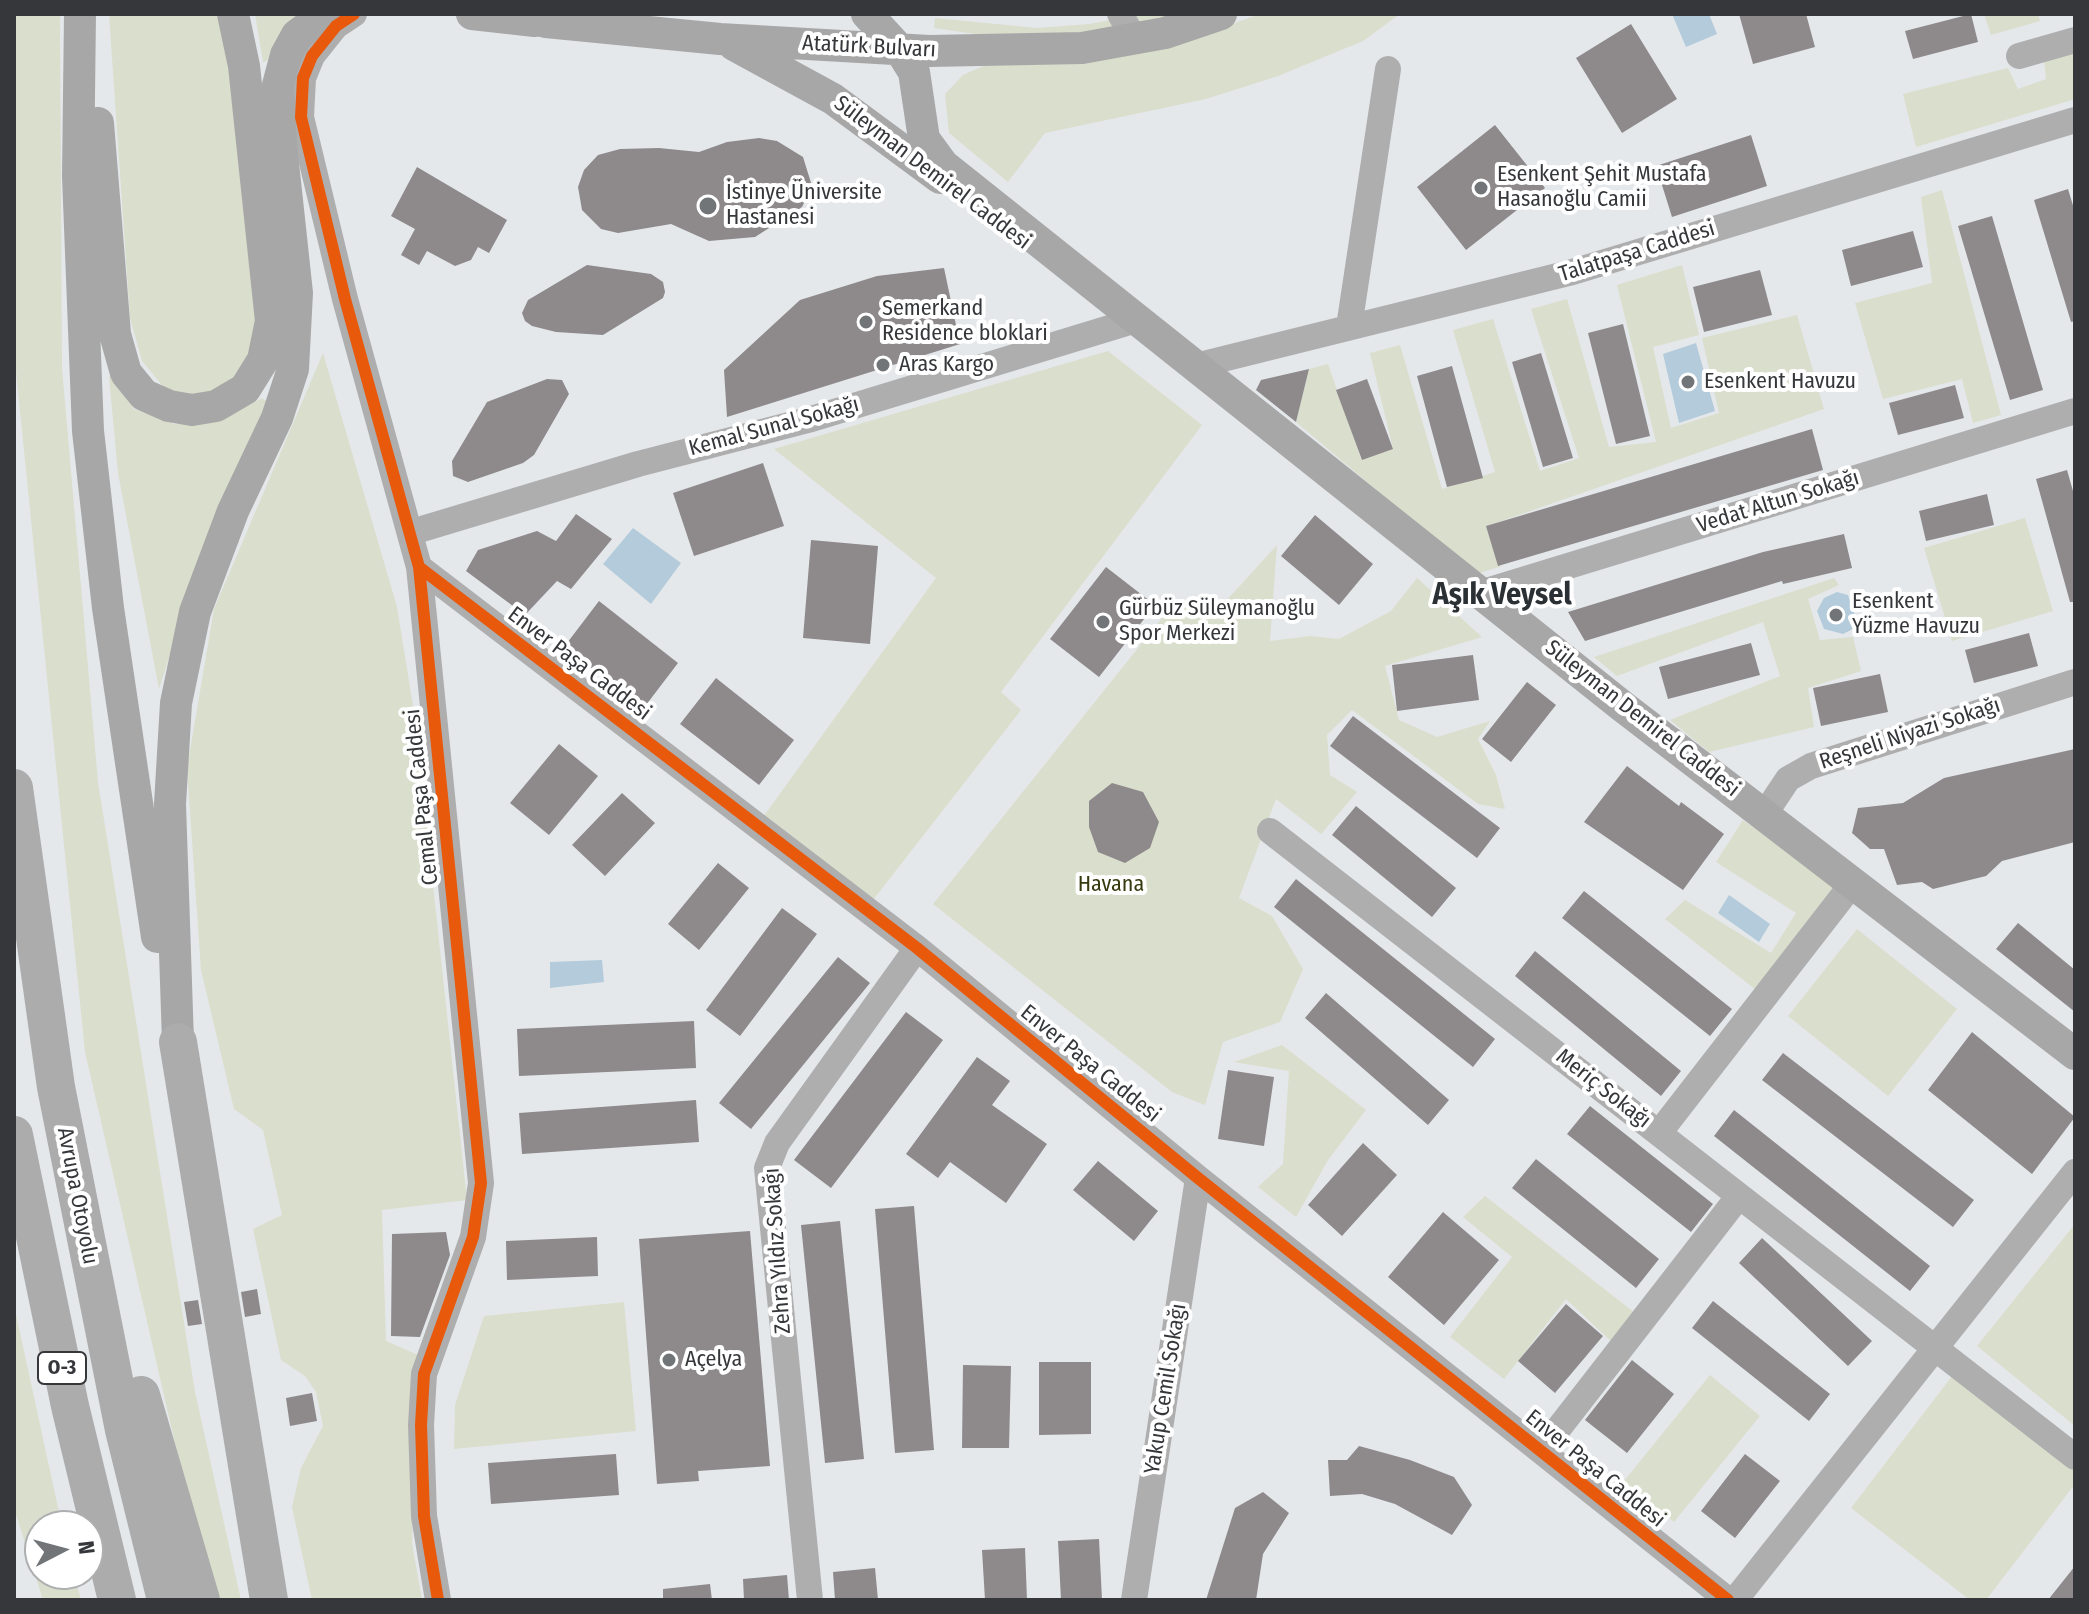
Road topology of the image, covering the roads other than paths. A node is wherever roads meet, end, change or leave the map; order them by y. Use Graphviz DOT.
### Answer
graph roads {
  1 [pos="80,14"];
  2 [pos="89,14"];
  3 [pos="233,14"];
  4 [pos="325,14"];
  5 [pos="354,14"];
  6 [pos="472,14"];
  7 [pos="515,14"];
  8 [pos="867,14"];
  9 [pos="1221,14"];
  10 [pos="546,22"];
  11 [pos="1127,27"];
  12 [pos="720,39"];
  13 [pos="2075,40"];
  14 [pos="901,51"];
  15 [pos="986,51"];
  16 [pos="2019,56"];
  17 [pos="1388,69"];
  18 [pos="921,97"];
  19 [pos="2075,120"];
  20 [pos="1136,320"];
  21 [pos="1349,327"];
  22 [pos="1195,366"];
  23 [pos="2075,411"];
  24 [pos="412,532"];
  25 [pos="419,567"];
  26 [pos="1480,593"];
  27 [pos="2075,682"];
  28 [pos="14,788"];
  29 [pos="1764,815"];
  30 [pos="1270,831"];
  31 [pos="1853,883"];
  32 [pos="917,948"];
  33 [pos="178,1042"];
  34 [pos="2075,1054"];
  35 [pos="1659,1133"];
  36 [pos="14,1135"];
  37 [pos="2075,1172"];
  38 [pos="1198,1178"];
  39 [pos="1739,1196"];
  40 [pos="81,1214"];
  41 [pos="1935,1348"];
  42 [pos="1541,1451"];
  43 [pos="2075,1457"];
  44 [pos="117,1600"];
  45 [pos="166,1600"];
  46 [pos="201,1600"];
  47 [pos="269,1600"];
  48 [pos="438,1600"];
  49 [pos="810,1600"];
  50 [pos="1134,1600"];
  51 [pos="1728,1600"];
  52 [pos="1735,1600"];
  1 -- 33 [label="main road"];
  2 -- 3 [label="main road"];
  4 -- 33 [label="main road"];
  5 -- 24 [label="street, Cemal Paşa Caddesi"];
  6 -- 10 [label="main road"];
  7 -- 10 [label="main road, Atatürk Bulvarı"];
  8 -- 14 [label="main road, Süleyman Demirel Caddesi"];
  9 -- 11 [label="main road, Atatürk Bulvarı"];
  10 -- 12 [label="main road, Atatürk Bulvarı"];
  11 -- 15 [label="main road, Atatürk Bulvarı"];
  12 -- 14 [label="main road, Atatürk Bulvarı"];
  12 -- 20 [label="main road, Süleyman Demirel Caddesi"];
  13 -- 16 [label="street"];
  14 -- 15 [label="main road, Atatürk Bulvarı"];
  14 -- 18 [label="main road, Süleyman Demirel Caddesi"];
  15 -- 18 [label="main road"];
  17 -- 21 [label="street"];
  18 -- 20 [label="main road, Süleyman Demirel Caddesi"];
  19 -- 21 [label="street, Talatpaşa Caddesi"];
  20 -- 22 [label="main road, Süleyman Demirel Caddesi"];
  20 -- 24 [label="street, Kemal Sunal Sokağı"];
  21 -- 22 [label="street, Talatpaşa Caddesi"];
  22 -- 26 [label="main road, Süleyman Demirel Caddesi"];
  23 -- 26 [label="street, Vedat Altun Sokağı"];
  24 -- 25 [label="street, Cemal Paşa Caddesi"];
  25 -- 32 [label="street, Enver Paşa Caddesi"];
  25 -- 48 [label="street, Cemal Paşa Caddesi"];
  26 -- 29 [label="main road, Süleyman Demirel Caddesi"];
  27 -- 29 [label="street, Reşneli Niyazi Sokağı"];
  28 -- 40 [label="highway, Avrupa Otoyolu / O-3"];
  29 -- 31 [label="main road, Süleyman Demirel Caddesi"];
  30 -- 35 [label="street, Meriç Sokağı"];
  31 -- 34 [label="main road, Süleyman Demirel Caddesi"];
  31 -- 35 [label="street"];
  32 -- 38 [label="street, Enver Paşa Caddesi"];
  32 -- 49 [label="street, Zehra Yıldız Sokağı"];
  33 -- 47 [label="highway"];
  35 -- 39 [label="street, Meriç Sokağı"];
  36 -- 44 [label="highway, O-3"];
  37 -- 41 [label="street"];
  38 -- 42 [label="street, Enver Paşa Caddesi"];
  38 -- 50 [label="street, Yakup Cemil Sokağı"];
  39 -- 41 [label="street, Meriç Sokağı"];
  39 -- 42 [label="street"];
  40 -- 45 [label="highway, Avrupa Otoyolu / O-3"];
  40 -- 46 [label="highway"];
  41 -- 43 [label="street, Meriç Sokağı"];
  41 -- 52 [label="street"];
  42 -- 51 [label="street, Enver Paşa Caddesi"];
}
